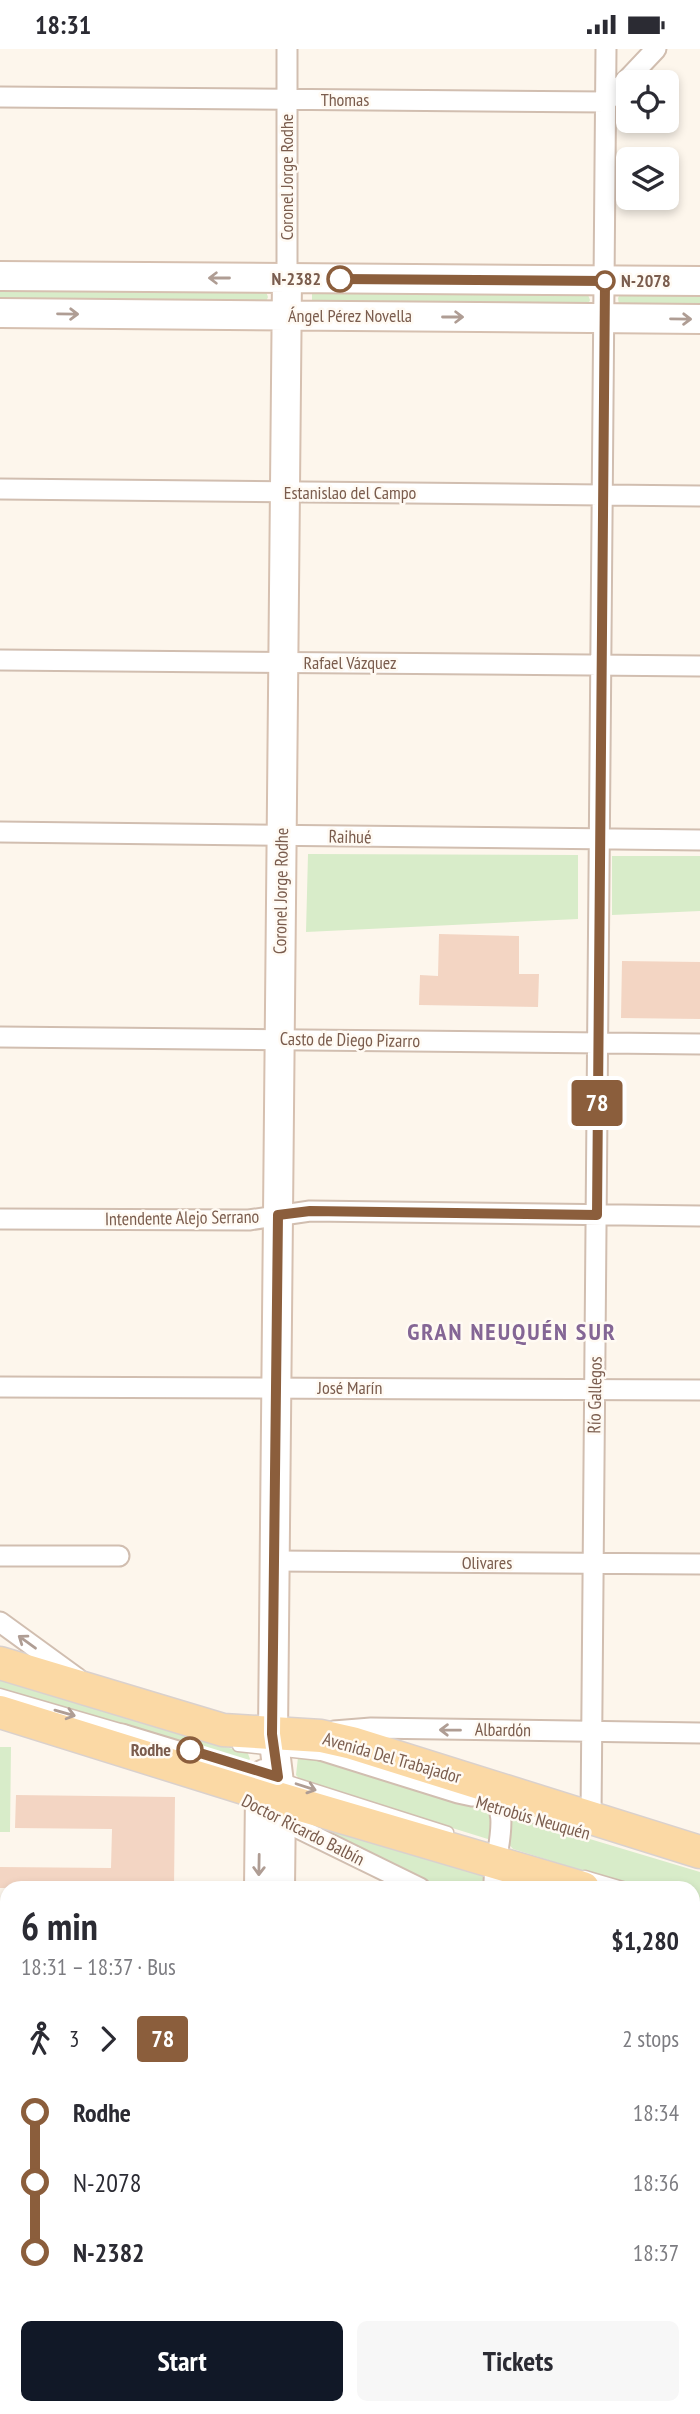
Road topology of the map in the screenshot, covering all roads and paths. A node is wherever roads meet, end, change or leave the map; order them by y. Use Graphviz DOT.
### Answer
graph roads {
  1 [pos="287,49"];
  2 [pos="606,49"];
  3 [pos="656,49"];
  4 [pos="0,97"];
  5 [pos="287,100"];
  6 [pos="606,102"];
  7 [pos="0,277"];
  8 [pos="288,279"];
  9 [pos="605,281"];
  10 [pos="700,281"];
  11 [pos="0,313"];
  12 [pos="287,316"];
  13 [pos="604,318"];
  14 [pos="700,319"];
  15 [pos="0,489"];
  16 [pos="285,492"];
  17 [pos="603,495"];
  18 [pos="700,496"];
  19 [pos="0,660"];
  20 [pos="284,663"];
  21 [pos="601,665"];
  22 [pos="700,666"];
  23 [pos="0,832"];
  24 [pos="282,836"];
  25 [pos="600,839"];
  26 [pos="700,840"];
  27 [pos="0,1037"];
  28 [pos="280,1040"];
  29 [pos="598,1043"];
  30 [pos="700,1044"];
  31 [pos="278,1215"];
  32 [pos="597,1215"];
  33 [pos="700,1216"];
  34 [pos="0,1219"];
  35 [pos="0,1387"];
  36 [pos="276,1388"];
  37 [pos="595,1390"];
  38 [pos="700,1390"];
  39 [pos="0,1556"];
  40 [pos="118,1556"];
  41 [pos="275,1561"];
  42 [pos="593,1563"];
  43 [pos="700,1564"];
  44 [pos="0,1622"];
  45 [pos="0,1663"];
  46 [pos="94,1691"];
  47 [pos="0,1694"];
  48 [pos="0,1712"];
  49 [pos="592,1732"];
  50 [pos="700,1733"];
  51 [pos="120,1741"];
  52 [pos="311,1742"];
  53 [pos="230,1745"];
  54 [pos="271,1778"];
  55 [pos="478,1782"];
  56 [pos="499,1808"];
  57 [pos="589,1825"];
  58 [pos="460,1836"];
  59 [pos="700,1851"];
  60 [pos="494,1865"];
  61 [pos="260,1881"];
  62 [pos="279,1881"];
  63 [pos="411,1881"];
  64 [pos="580,1881"];
  1 -- 5 [label="street, Coronel Jorge Rodhe"];
  2 -- 6 [label="street, Río Gallegos"];
  3 -- 6 [label="street"];
  4 -- 5 [label="street, Thomas"];
  5 -- 6 [label="street, Thomas"];
  5 -- 8 [label="street, Coronel Jorge Rodhe"];
  6 -- 9 [label="street, Río Gallegos"];
  8 -- 7 [label="main road, Ángel Pérez Novella, one-way"];
  8 -- 9 [label="main road, Ángel Pérez Novella"];
  8 -- 12 [label="main road, Coronel Jorge Rodhe"];
  9 -- 10 [label="main road, Ángel Pérez Novella"];
  9 -- 13 [label="street, Río Gallegos"];
  11 -- 12 [label="main road, Ángel Pérez Novella, one-way"];
  12 -- 13 [label="main road, Ángel Pérez Novella, one-way"];
  12 -- 16 [label="main road, Coronel Jorge Rodhe"];
  13 -- 14 [label="main road, Ángel Pérez Novella, one-way"];
  13 -- 17 [label="street, Río Gallegos"];
  15 -- 16 [label="street, Estanislao del Campo"];
  16 -- 17 [label="street, Estanislao del Campo"];
  16 -- 20 [label="main road, Coronel Jorge Rodhe"];
  17 -- 18 [label="street, Estanislao del Campo"];
  17 -- 21 [label="street, Río Gallegos"];
  19 -- 20 [label="street, Rafael Vázquez"];
  20 -- 21 [label="street, Rafael Vázquez"];
  20 -- 24 [label="main road, Coronel Jorge Rodhe"];
  21 -- 22 [label="street, Rafael Vázquez"];
  21 -- 25 [label="street, Río Gallegos"];
  23 -- 24 [label="street, Raihué"];
  24 -- 25 [label="street, Raihué"];
  24 -- 28 [label="main road, Coronel Jorge Rodhe"];
  25 -- 26 [label="street, Raihué"];
  25 -- 29 [label="street, Río Gallegos"];
  27 -- 28 [label="street, Casto de Diego Pizarro"];
  28 -- 29 [label="street, Casto de Diego Pizarro"];
  28 -- 31 [label="main road, Coronel Jorge Rodhe"];
  29 -- 30 [label="street, Casto de Diego Pizarro"];
  29 -- 32 [label="street, Río Gallegos"];
  31 -- 32 [label="street, Intendente Alejo Serrano"];
  31 -- 34 [label="street, Intendente Alejo Serrano"];
  31 -- 36 [label="main road, Coronel Jorge Rodhe"];
  32 -- 33 [label="street, Intendente Alejo Serrano"];
  32 -- 37 [label="street, Río Gallegos"];
  35 -- 36 [label="street, José Marín"];
  36 -- 37 [label="street, José Marín"];
  36 -- 41 [label="main road, Coronel Jorge Rodhe"];
  37 -- 38 [label="street, José Marín"];
  37 -- 42 [label="street, Río Gallegos"];
  39 -- 40 [label="street"];
  41 -- 42 [label="street, Olivares"];
  41 -- 54 [label="main road, Coronel Jorge Rodhe"];
  42 -- 43 [label="street, Olivares"];
  42 -- 49 [label="street, Río Gallegos"];
  46 -- 44 [label="street, one-way"];
  45 -- 46 [label="main road, Avenida Del Trabajador"];
  46 -- 54 [label="main road, Avenida Del Trabajador"];
  47 -- 54 [label="lane, Metrobús Neuquén, one-way"];
  48 -- 54 [label="main road, Avenida Del Trabajador"];
  49 -- 50 [label="street, Albardón"];
  49 -- 52 [label="street, Albardón, one-way"];
  49 -- 57 [label="street, Río Gallegos"];
  51 -- 51 [label="street"];
  52 -- 52 [label="street"];
  52 -- 54 [label="main road, Avenida Del Trabajador"];
  52 -- 55 [label="main road, Avenida Del Trabajador"];
  53 -- 54 [label="lane, Metrobús Neuquén"];
  54 -- 56 [label="lane, Metrobús Neuquén"];
  54 -- 58 [label="lane, Metrobús Neuquén, one-way"];
  54 -- 60 [label="main road, Avenida Del Trabajador"];
  54 -- 61 [label="main road, Coronel Jorge Rodhe, one-way"];
  54 -- 62 [label="main road, Coronel Jorge Rodhe"];
  54 -- 63 [label="street, Doctor Ricardo Balbín"];
  55 -- 56 [label="street"];
  55 -- 57 [label="main road, Avenida Del Trabajador"];
  56 -- 57 [label="lane, Metrobús Neuquén"];
  56 -- 60 [label="street"];
  57 -- 59 [label="main road, Avenida Del Trabajador"];
  60 -- 64 [label="main road, Avenida Del Trabajador"];
}
